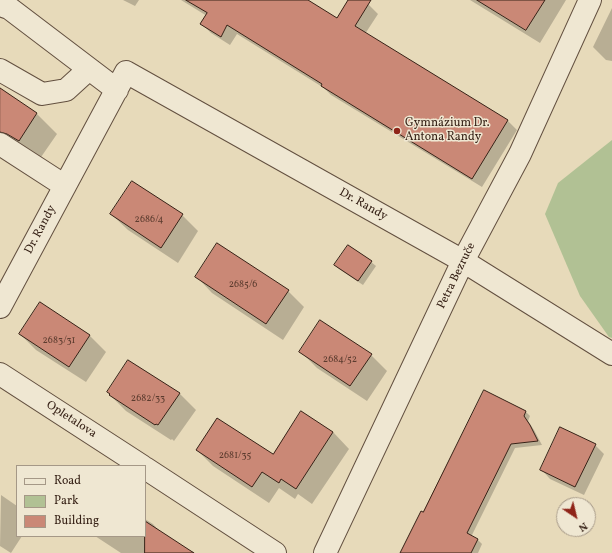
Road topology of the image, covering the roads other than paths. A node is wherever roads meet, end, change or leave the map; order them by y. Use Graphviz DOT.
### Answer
graph roads {
  1 [pos="590,0"];
  2 [pos="0,5"];
  3 [pos="89,69"];
  4 [pos="0,70"];
  5 [pos="117,90"];
  6 [pos="0,144"];
  7 [pos="65,186"];
  8 [pos="463,261"];
  9 [pos="0,307"];
  10 [pos="612,354"];
  11 [pos="0,374"];
  12 [pos="140,465"];
  13 [pos="146,469"];
  14 [pos="275,553"];
  15 [pos="325,553"];
  1 -- 8 [label="street, Petra Bezruče"];
  2 -- 3 [label="street"];
  3 -- 4 [label="street"];
  3 -- 5 [label="street"];
  5 -- 7 [label="street, Dr. Randy"];
  5 -- 8 [label="street, Dr. Randy"];
  6 -- 7 [label="street"];
  7 -- 9 [label="street, Dr. Randy"];
  8 -- 10 [label="street, Dr. Randy"];
  8 -- 15 [label="street, Petra Bezruče"];
  11 -- 12 [label="street, Opletalova"];
  13 -- 14 [label="street"];
}
